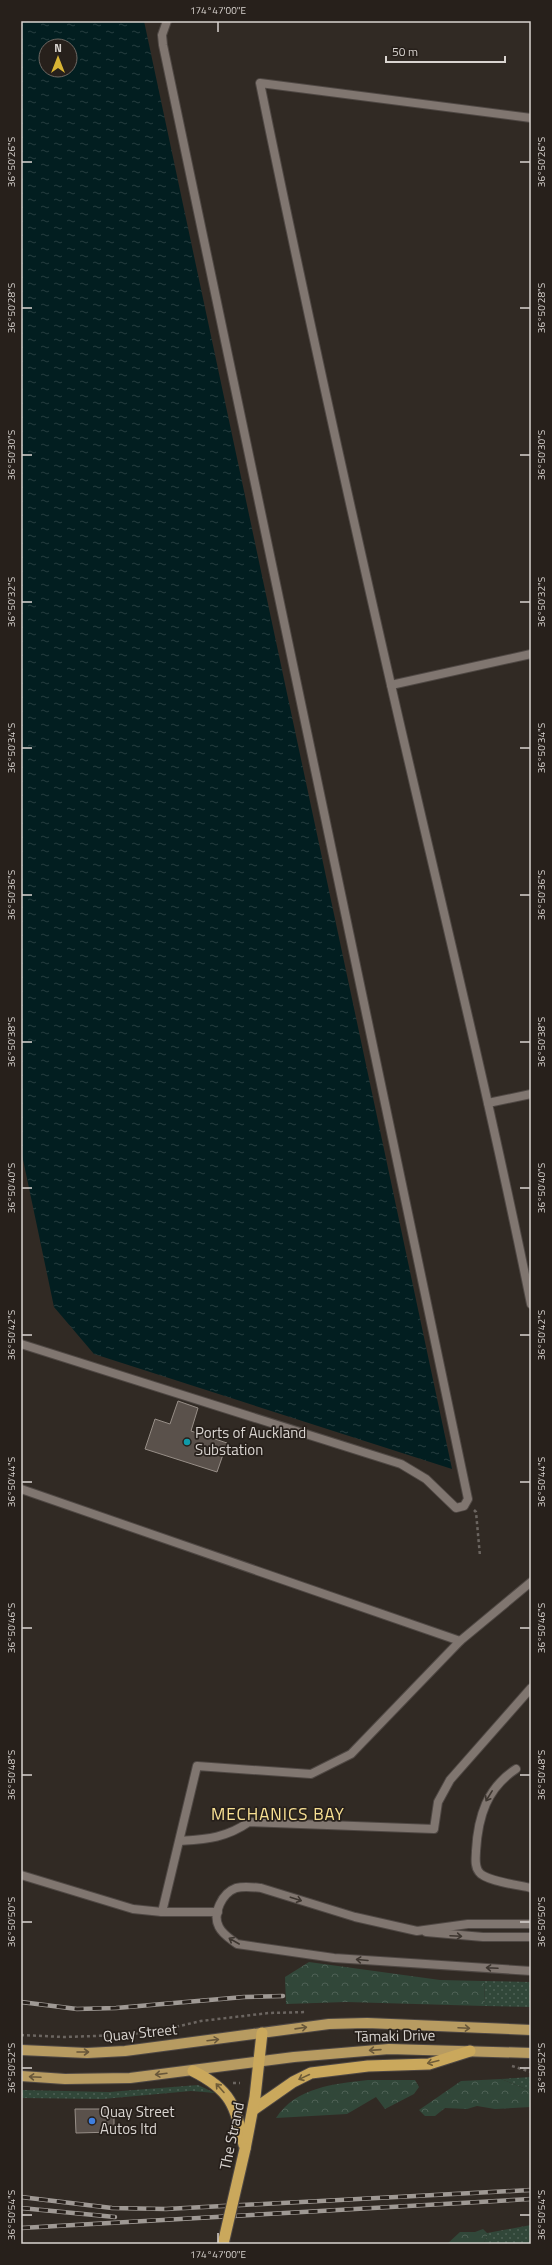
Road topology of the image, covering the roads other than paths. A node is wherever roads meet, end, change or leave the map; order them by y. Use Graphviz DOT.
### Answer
graph roads {
  1 [pos="167,21"];
  2 [pos="531,118"];
  3 [pos="531,654"];
  4 [pos="391,685"];
  5 [pos="531,1094"];
  6 [pos="488,1103"];
  7 [pos="531,1304"];
  8 [pos="21,1344"];
  9 [pos="21,1489"];
  10 [pos="531,1582"];
  11 [pos="460,1641"];
  12 [pos="531,1688"];
  13 [pos="516,1768"];
  14 [pos="180,1841"];
  15 [pos="21,1875"];
  16 [pos="531,1888"];
  17 [pos="162,1912"];
  18 [pos="218,1912"];
  19 [pos="531,1924"];
  20 [pos="417,1931"];
  21 [pos="531,1937"];
  22 [pos="531,1971"];
  23 [pos="531,2030"];
  24 [pos="262,2033"];
  25 [pos="21,2050"];
  26 [pos="470,2051"];
  27 [pos="531,2053"];
  28 [pos="261,2061"];
  29 [pos="193,2070"];
  30 [pos="21,2076"];
  31 [pos="252,2114"];
  32 [pos="245,2149"];
  33 [pos="223,2244"];
  1 -- 8 [label="lane"];
  2 -- 4 [label="lane"];
  3 -- 4 [label="lane"];
  4 -- 6 [label="lane"];
  5 -- 6 [label="lane"];
  6 -- 7 [label="lane"];
  9 -- 11 [label="lane"];
  10 -- 11 [label="lane"];
  11 -- 14 [label="lane"];
  12 -- 14 [label="lane"];
  13 -- 16 [label="lane, one-way"];
  14 -- 17 [label="lane"];
  15 -- 17 [label="lane"];
  17 -- 18 [label="lane"];
  18 -- 20 [label="lane, one-way"];
  22 -- 18 [label="lane, one-way"];
  19 -- 20 [label="lane"];
  20 -- 21 [label="lane, one-way"];
  24 -- 23 [label="main road, Tāmaki Drive, one-way"];
  25 -- 24 [label="main road, Quay Street, one-way"];
  24 -- 28 [label="highway, The Strand"];
  26 -- 27 [label="main road, Tāmaki Drive"];
  26 -- 28 [label="main road, Tāmaki Drive, one-way"];
  26 -- 31 [label="highway, one-way"];
  28 -- 29 [label="main road"];
  28 -- 31 [label="highway, The Strand"];
  29 -- 30 [label="main road, one-way"];
  32 -- 29 [label="highway, one-way"];
  31 -- 32 [label="highway, The Strand"];
  32 -- 33 [label="highway, The Strand, bridge"];
}
